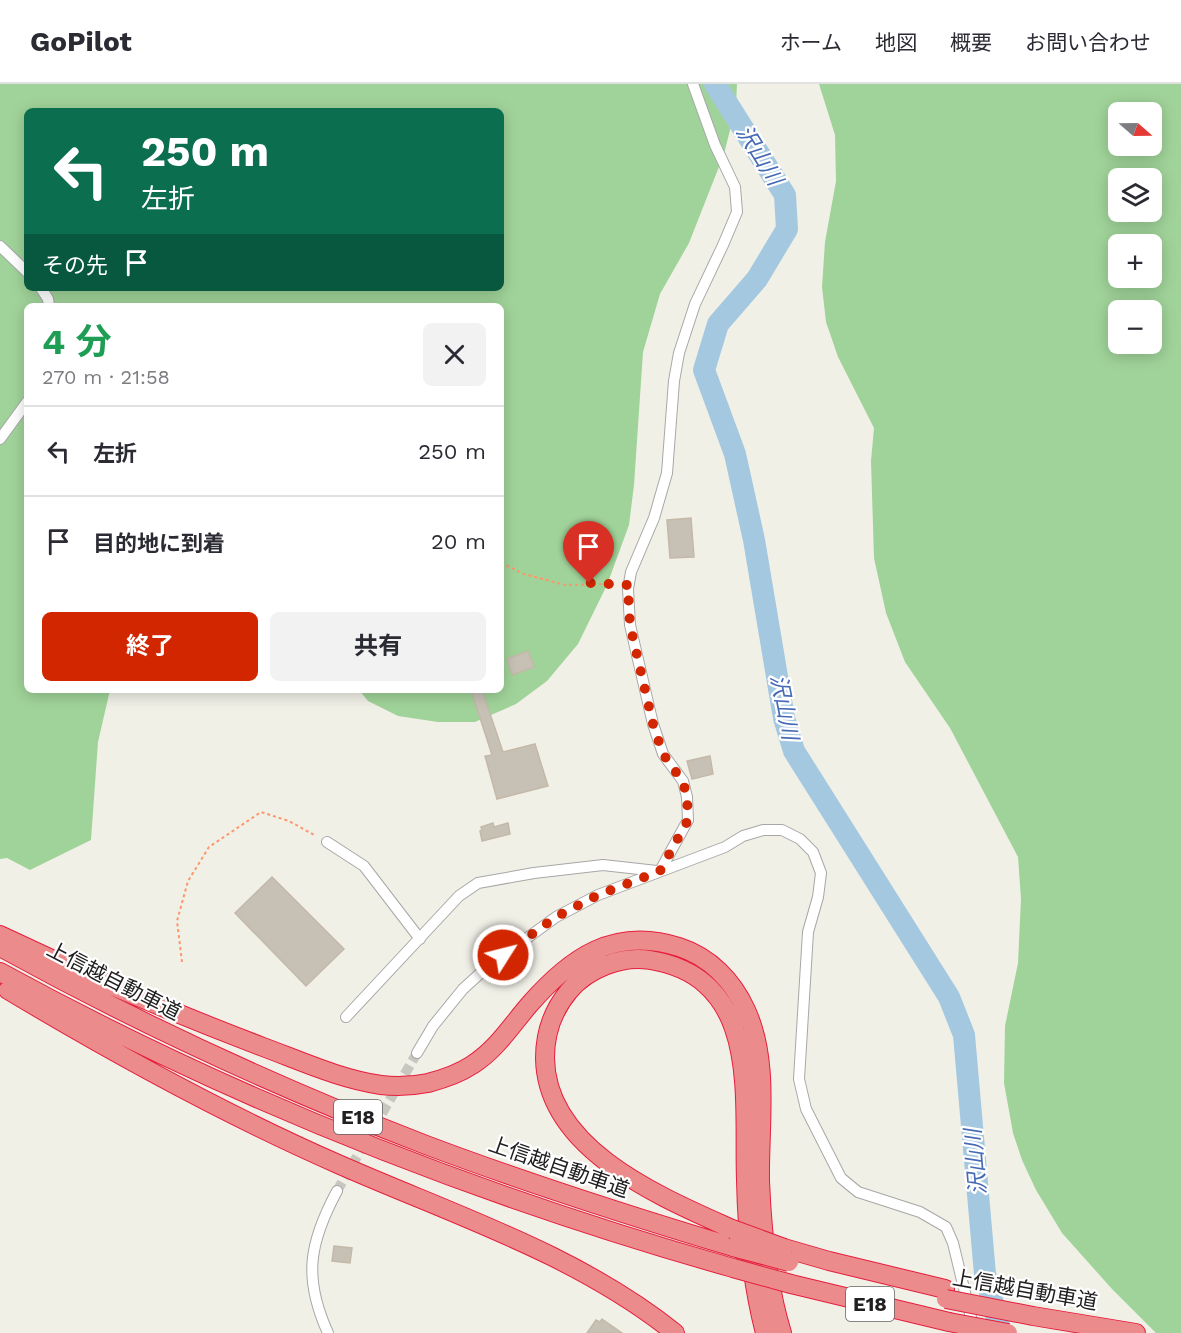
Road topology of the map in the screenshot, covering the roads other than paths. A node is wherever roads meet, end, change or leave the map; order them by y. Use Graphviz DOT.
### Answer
graph roads {
  1 [pos="693,84"];
  2 [pos="0,246"];
  3 [pos="24,269"];
  4 [pos="24,406"];
  5 [pos="0,439"];
  6 [pos="327,842"];
  7 [pos="660,871"];
  8 [pos="0,935"];
  9 [pos="420,939"];
  10 [pos="0,947"];
  11 [pos="0,972"];
  12 [pos="0,985"];
  13 [pos="346,1017"];
  14 [pos="417,1053"];
  15 [pos="337,1191"];
  16 [pos="733,1238"];
  17 [pos="328,1333"];
  18 [pos="675,1333"];
  19 [pos="765,1333"];
  20 [pos="783,1333"];
  21 [pos="974,1333"];
  22 [pos="1008,1333"];
  23 [pos="1132,1333"];
  1 -- 7 [label="street"];
  2 -- 3 [label="street"];
  4 -- 5 [label="street"];
  6 -- 9 [label="street"];
  7 -- 9 [label="street"];
  7 -- 14 [label="street"];
  7 -- 21 [label="street"];
  8 -- 20 [label="highway"];
  9 -- 13 [label="street"];
  10 -- 16 [label="highway, 上信越自動車道 / E18"];
  11 -- 22 [label="highway, E18, bridge"];
  12 -- 18 [label="highway"];
  15 -- 17 [label="street"];
  16 -- 19 [label="highway"];
  16 -- 23 [label="highway, 上信越自動車道 / E18, bridge"];
}
